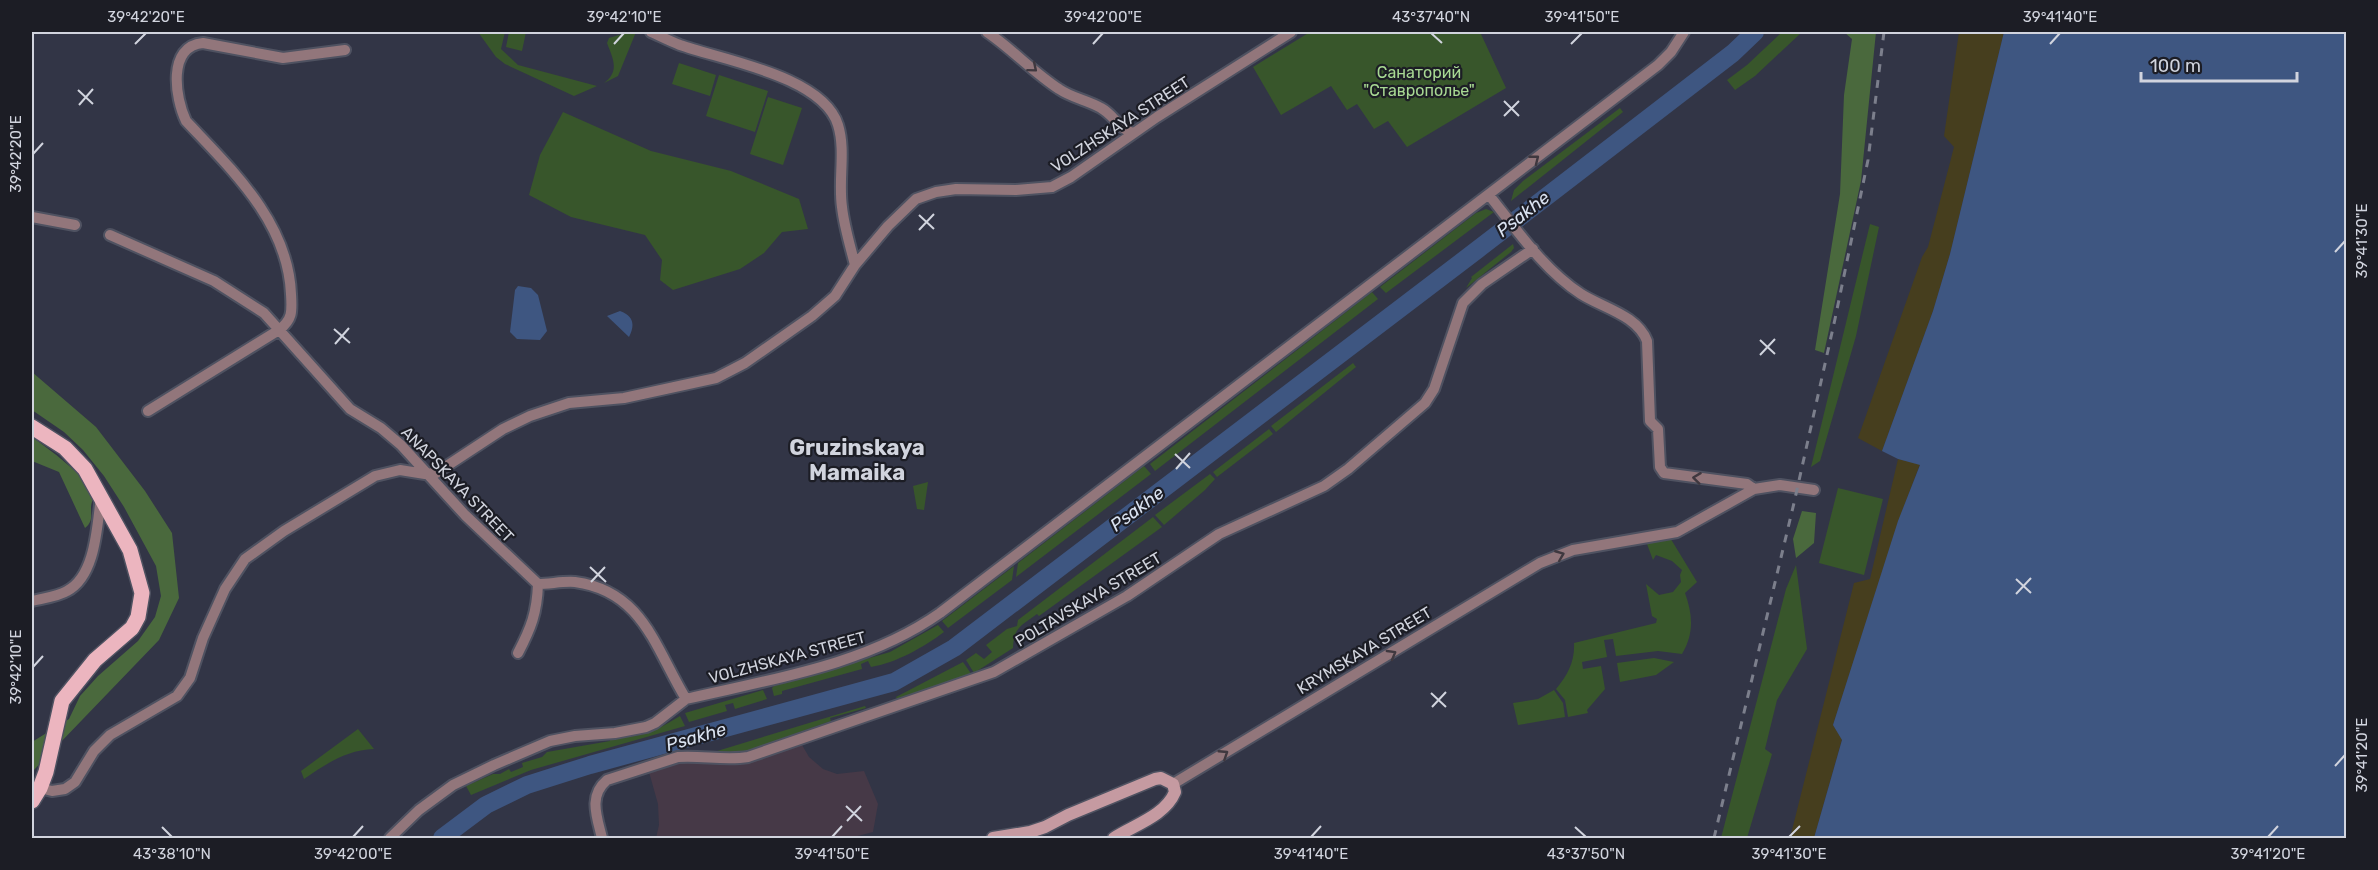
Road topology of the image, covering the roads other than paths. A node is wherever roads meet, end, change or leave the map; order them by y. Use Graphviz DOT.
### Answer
graph roads {
  1 [pos="651,32"];
  2 [pos="987,32"];
  3 [pos="1292,32"];
  4 [pos="1684,32"];
  5 [pos="345,50"];
  6 [pos="1133,133"];
  7 [pos="1489,195"];
  8 [pos="32,217"];
  9 [pos="75,225"];
  10 [pos="110,235"];
  11 [pos="1533,249"];
  12 [pos="855,264"];
  13 [pos="279,330"];
  14 [pos="148,411"];
  15 [pos="32,427"];
  16 [pos="425,474"];
  17 [pos="1754,489"];
  18 [pos="1814,490"];
  19 [pos="101,497"];
  20 [pos="538,584"];
  21 [pos="32,601"];
  22 [pos="518,653"];
  23 [pos="686,699"];
  24 [pos="1173,784"];
  25 [pos="36,795"];
  26 [pos="390,838"];
  27 [pos="602,838"];
  28 [pos="993,838"];
  29 [pos="1114,838"];
  1 -- 12 [label="street"];
  2 -- 6 [label="street, one-way"];
  3 -- 6 [label="street, VOLZHSKAYA STREET"];
  7 -- 4 [label="street, VOLZHSKAYA STREET, one-way"];
  5 -- 13 [label="street"];
  6 -- 12 [label="street, VOLZHSKAYA STREET"];
  7 -- 11 [label="street, KRYMSKAYA STREET"];
  7 -- 23 [label="street, VOLZHSKAYA STREET"];
  8 -- 9 [label="street"];
  10 -- 13 [label="street, ANAPSKAYA STREET"];
  17 -- 11 [label="street, KRYMSKAYA STREET, one-way"];
  11 -- 27 [label="street, POLTAVSKAYA STREET"];
  12 -- 16 [label="street, VOLZHSKAYA STREET"];
  13 -- 14 [label="street"];
  13 -- 16 [label="street, ANAPSKAYA STREET"];
  15 -- 19 [label="main road"];
  16 -- 20 [label="street, ANAPSKAYA STREET"];
  16 -- 25 [label="street, VOLZHSKAYA STREET"];
  17 -- 18 [label="street, KRYMSKAYA STREET"];
  24 -- 17 [label="street, KRYMSKAYA STREET, one-way"];
  19 -- 21 [label="street"];
  19 -- 25 [label="main road"];
  20 -- 22 [label="street"];
  20 -- 23 [label="street"];
  23 -- 26 [label="street"];
  24 -- 28 [label="street"];
  24 -- 29 [label="street"];
}
